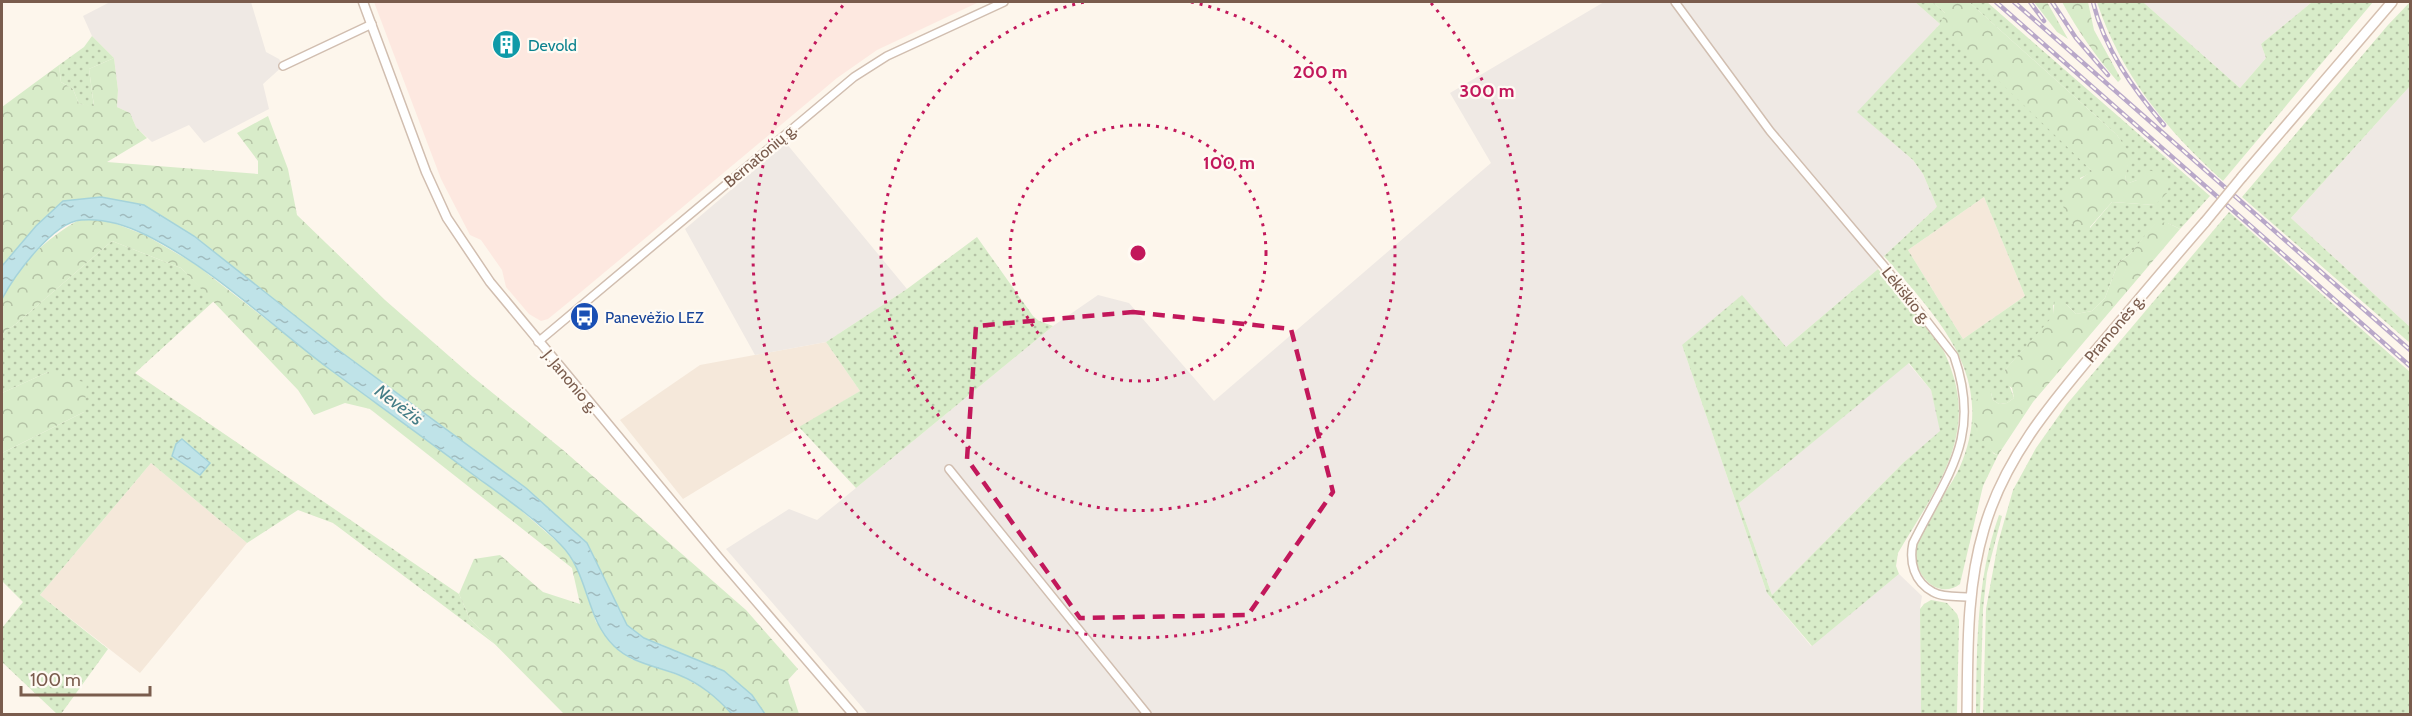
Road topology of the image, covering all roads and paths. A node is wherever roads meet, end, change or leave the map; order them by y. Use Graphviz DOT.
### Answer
graph roads {
  1 [pos="363,2"];
  2 [pos="1004,2"];
  3 [pos="1675,2"];
  4 [pos="2392,2"];
  5 [pos="372,24"];
  6 [pos="283,66"];
  7 [pos="538,342"];
  8 [pos="949,469"];
  9 [pos="1971,597"];
  10 [pos="853,714"];
  11 [pos="1147,714"];
  12 [pos="1967,714"];
  1 -- 5 [label="street, J. Janonio g."];
  2 -- 7 [label="street, Bernatonių g."];
  3 -- 9 [label="street, Lėkiškio g."];
  4 -- 9 [label="main road, Pramonės g., bridge"];
  5 -- 6 [label="street"];
  5 -- 7 [label="street, J. Janonio g."];
  7 -- 10 [label="street, J. Janonio g."];
  8 -- 11 [label="street"];
  9 -- 12 [label="main road, Pramonės g."];
}
